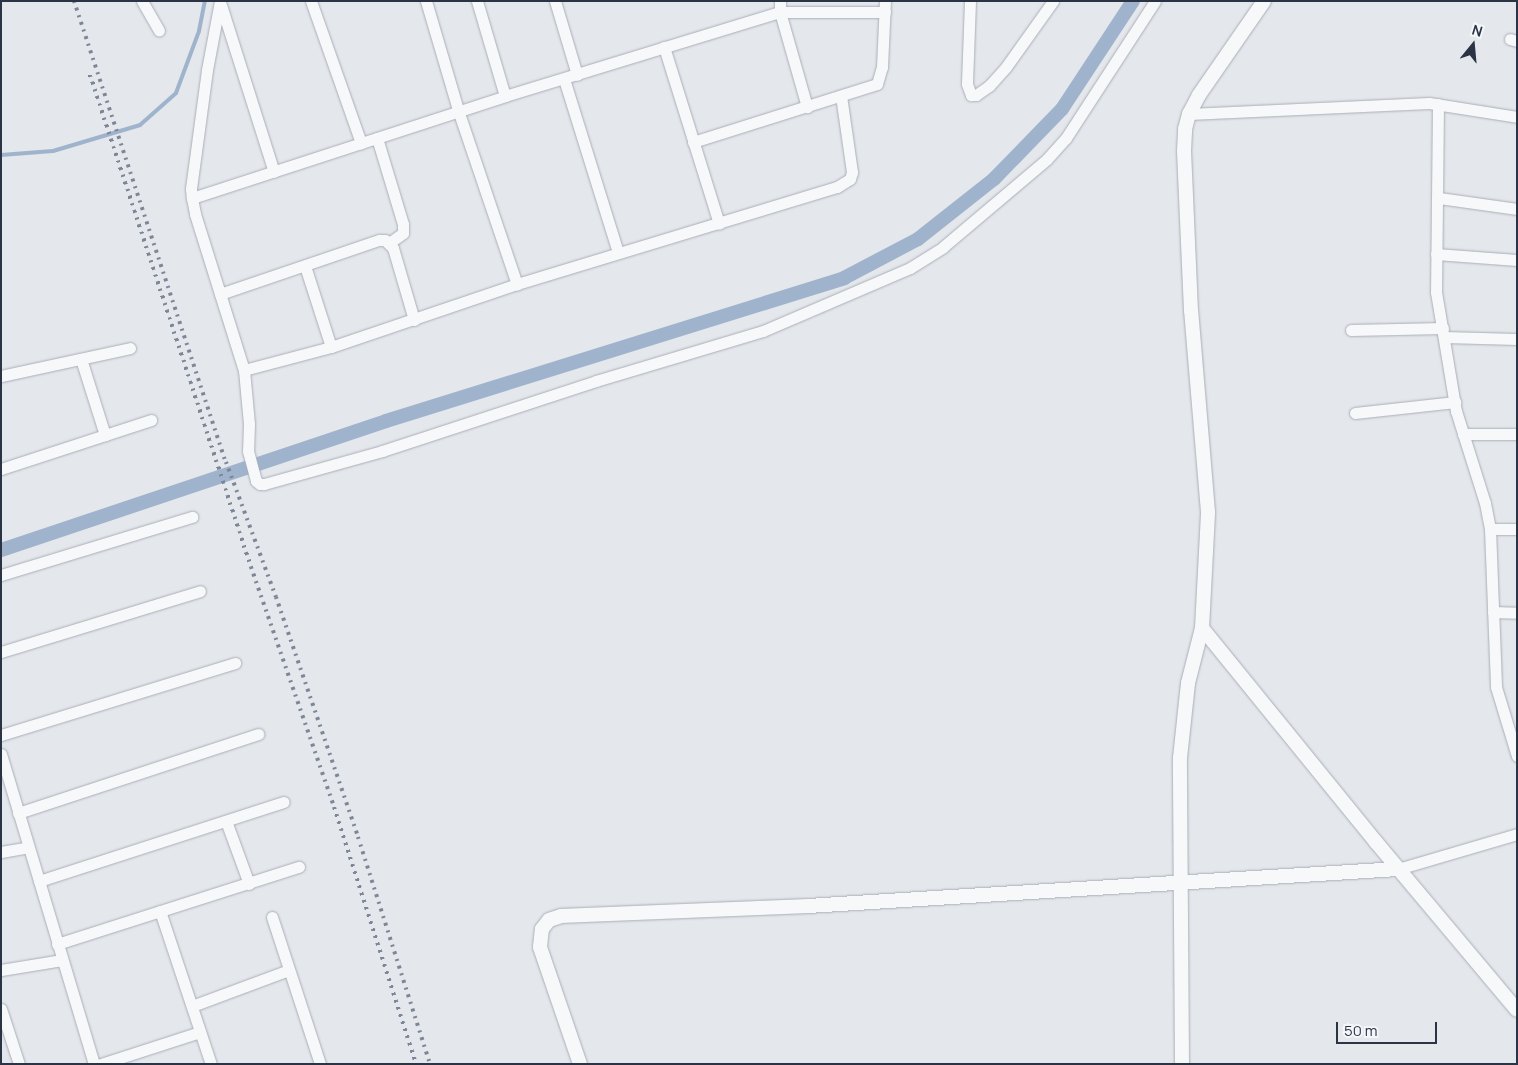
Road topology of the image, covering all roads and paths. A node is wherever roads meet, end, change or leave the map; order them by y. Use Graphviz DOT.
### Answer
graph roads {
  1 [pos="142,1"];
  2 [pos="311,1"];
  3 [pos="426,1"];
  4 [pos="477,1"];
  5 [pos="555,1"];
  6 [pos="970,1"];
  7 [pos="1052,1"];
  8 [pos="1155,1"];
  9 [pos="1264,1"];
  10 [pos="220,2"];
  11 [pos="780,7"];
  12 [pos="885,7"];
  13 [pos="159,31"];
  14 [pos="664,48"];
  15 [pos="577,75"];
  16 [pos="564,79"];
  17 [pos="505,96"];
  18 [pos="841,96"];
  19 [pos="1438,104"];
  20 [pos="807,107"];
  21 [pos="459,113"];
  22 [pos="1189,114"];
  23 [pos="1517,117"];
  24 [pos="377,138"];
  25 [pos="693,142"];
  26 [pos="360,143"];
  27 [pos="274,172"];
  28 [pos="192,198"];
  29 [pos="1438,198"];
  30 [pos="1517,209"];
  31 [pos="719,224"];
  32 [pos="389,243"];
  33 [pos="618,252"];
  34 [pos="1436,254"];
  35 [pos="1517,260"];
  36 [pos="305,266"];
  37 [pos="517,284"];
  38 [pos="220,294"];
  39 [pos="414,320"];
  40 [pos="1351,330"];
  41 [pos="1443,332"];
  42 [pos="1517,340"];
  43 [pos="130,348"];
  44 [pos="331,348"];
  45 [pos="80,359"];
  46 [pos="244,370"];
  47 [pos="1,376"];
  48 [pos="1455,402"];
  49 [pos="1355,413"];
  50 [pos="151,420"];
  51 [pos="1463,434"];
  52 [pos="1517,434"];
  53 [pos="105,435"];
  54 [pos="1,469"];
  55 [pos="192,517"];
  56 [pos="1490,529"];
  57 [pos="1517,529"];
  58 [pos="1,575"];
  59 [pos="200,591"];
  60 [pos="1493,612"];
  61 [pos="1517,613"];
  62 [pos="1202,628"];
  63 [pos="1,652"];
  64 [pos="234,663"];
  65 [pos="258,734"];
  66 [pos="1,735"];
  67 [pos="1515,742"];
  68 [pos="1,755"];
  69 [pos="1517,756"];
  70 [pos="284,802"];
  71 [pos="18,813"];
  72 [pos="226,821"];
  73 [pos="1517,834"];
  74 [pos="28,847"];
  75 [pos="1,852"];
  76 [pos="299,866"];
  77 [pos="1398,869"];
  78 [pos="39,881"];
  79 [pos="249,884"];
  80 [pos="1181,884"];
  81 [pos="160,911"];
  82 [pos="272,917"];
  83 [pos="58,944"];
  84 [pos="62,960"];
  85 [pos="1,970"];
  86 [pos="289,970"];
  87 [pos="192,1006"];
  88 [pos="1,1009"];
  89 [pos="1517,1010"];
  90 [pos="200,1032"];
  91 [pos="20,1064"];
  92 [pos="94,1064"];
  93 [pos="101,1064"];
  94 [pos="211,1064"];
  95 [pos="320,1064"];
  96 [pos="580,1064"];
  97 [pos="1182,1064"];
  1 -- 13 [label="street"];
  2 -- 26 [label="street"];
  3 -- 21 [label="street"];
  4 -- 17 [label="street"];
  5 -- 15 [label="street"];
  6 -- 7 [label="street"];
  8 -- 46 [label="street"];
  9 -- 22 [label="street"];
  10 -- 27 [label="street"];
  10 -- 28 [label="street"];
  11 -- 12 [label="street"];
  11 -- 14 [label="street"];
  11 -- 20 [label="street"];
  12 -- 18 [label="street"];
  14 -- 15 [label="street"];
  14 -- 25 [label="street"];
  15 -- 16 [label="street"];
  16 -- 17 [label="street"];
  16 -- 33 [label="street"];
  17 -- 21 [label="street"];
  18 -- 20 [label="street"];
  18 -- 31 [label="street"];
  19 -- 22 [label="street"];
  19 -- 23 [label="street"];
  19 -- 29 [label="street"];
  20 -- 25 [label="street"];
  21 -- 24 [label="street"];
  21 -- 37 [label="street"];
  22 -- 62 [label="street"];
  24 -- 26 [label="street"];
  24 -- 32 [label="street"];
  25 -- 31 [label="street"];
  26 -- 27 [label="street"];
  27 -- 28 [label="street"];
  28 -- 38 [label="street"];
  29 -- 30 [label="street"];
  29 -- 34 [label="street"];
  31 -- 33 [label="street"];
  32 -- 36 [label="street"];
  32 -- 39 [label="street"];
  33 -- 37 [label="street"];
  34 -- 35 [label="street"];
  34 -- 41 [label="street"];
  36 -- 38 [label="street"];
  36 -- 44 [label="street"];
  37 -- 39 [label="street"];
  38 -- 46 [label="street"];
  39 -- 44 [label="street"];
  40 -- 41 [label="street"];
  41 -- 42 [label="street"];
  41 -- 48 [label="street"];
  43 -- 45 [label="street"];
  44 -- 46 [label="street"];
  45 -- 47 [label="street"];
  45 -- 53 [label="street"];
  48 -- 49 [label="street"];
  48 -- 51 [label="street"];
  50 -- 53 [label="street"];
  51 -- 52 [label="street"];
  51 -- 56 [label="street"];
  53 -- 54 [label="street"];
  55 -- 58 [label="street"];
  56 -- 57 [label="street"];
  56 -- 60 [label="street"];
  59 -- 63 [label="street"];
  60 -- 61 [label="street"];
  60 -- 67 [label="street"];
  62 -- 77 [label="street"];
  62 -- 80 [label="street"];
  64 -- 66 [label="street"];
  65 -- 71 [label="street"];
  67 -- 69 [label="street"];
  68 -- 71 [label="street"];
  70 -- 72 [label="street"];
  71 -- 74 [label="street"];
  72 -- 78 [label="street"];
  72 -- 79 [label="street"];
  73 -- 77 [label="street"];
  74 -- 75 [label="street"];
  74 -- 78 [label="street"];
  76 -- 79 [label="street"];
  77 -- 80 [label="street"];
  77 -- 89 [label="street"];
  78 -- 83 [label="street"];
  79 -- 81 [label="street"];
  80 -- 96 [label="street"];
  80 -- 97 [label="street"];
  81 -- 83 [label="street"];
  81 -- 87 [label="street"];
  82 -- 86 [label="street"];
  83 -- 84 [label="street"];
  84 -- 85 [label="street"];
  84 -- 92 [label="street"];
  86 -- 87 [label="street"];
  86 -- 95 [label="street"];
  87 -- 90 [label="street"];
  88 -- 91 [label="street"];
  90 -- 93 [label="street"];
  90 -- 94 [label="street"];
}
